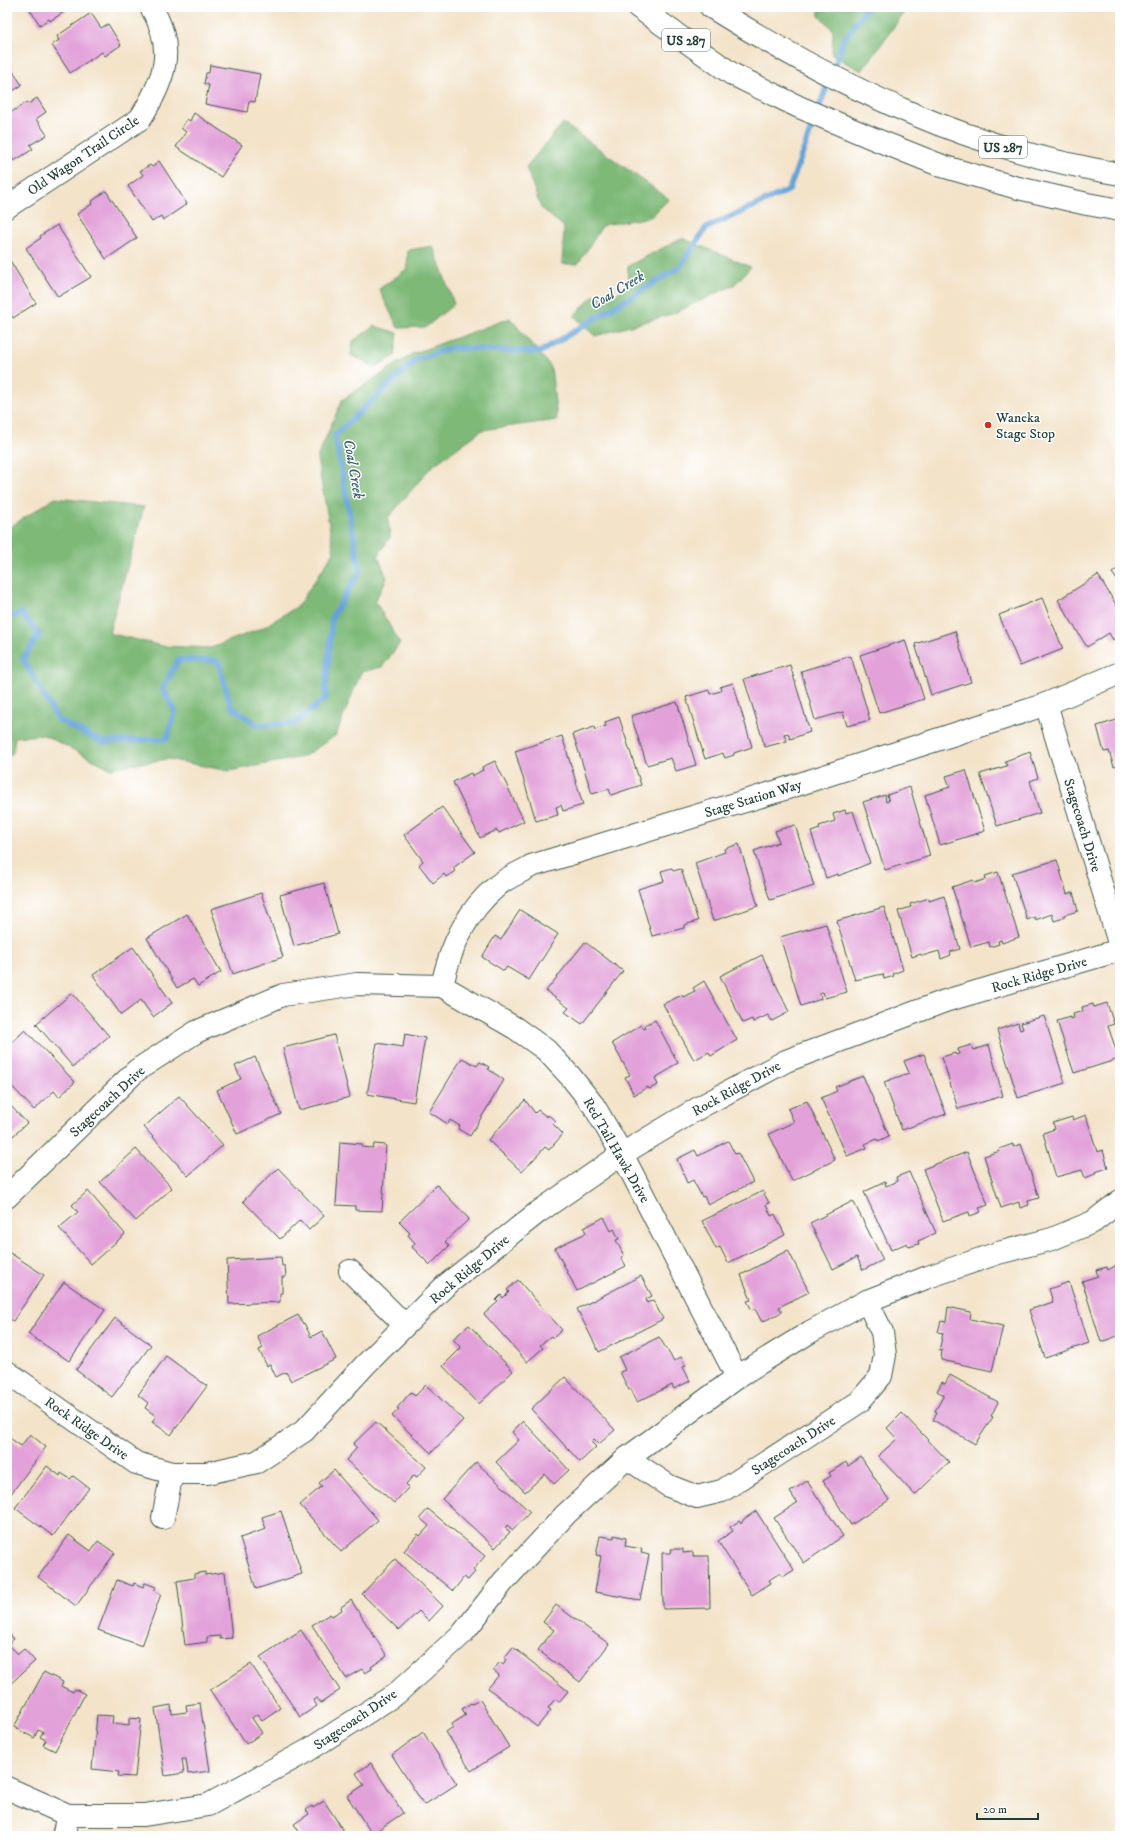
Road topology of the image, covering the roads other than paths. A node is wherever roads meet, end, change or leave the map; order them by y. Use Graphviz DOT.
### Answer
graph roads {
  1 [pos="151,7"];
  2 [pos="638,7"];
  3 [pos="711,7"];
  4 [pos="1120,174"];
  5 [pos="7,207"];
  6 [pos="1120,210"];
  7 [pos="1120,673"];
  8 [pos="1046,704"];
  9 [pos="1120,946"];
  10 [pos="1120,950"];
  11 [pos="357,984"];
  12 [pos="442,986"];
  13 [pos="622,1154"];
  14 [pos="7,1197"];
  15 [pos="1120,1201"];
  16 [pos="350,1270"];
  17 [pos="867,1301"];
  18 [pos="405,1325"];
  19 [pos="7,1372"];
  20 [pos="738,1377"];
  21 [pos="627,1458"];
  22 [pos="172,1473"];
  23 [pos="163,1518"];
  24 [pos="7,1788"];
  25 [pos="68,1815"];
  26 [pos="63,1836"];
  1 -- 5 [label="street, Old Wagon Trail Circle"];
  2 -- 6 [label="street, US 287"];
  3 -- 4 [label="street, US 287"];
  7 -- 8 [label="street, Stage Station Way"];
  8 -- 9 [label="street, Stagecoach Drive"];
  8 -- 12 [label="street, Stage Station Way"];
  10 -- 13 [label="street, Rock Ridge Drive"];
  11 -- 12 [label="street, Red Tail Hawk Drive"];
  11 -- 14 [label="street, Stagecoach Drive"];
  12 -- 13 [label="street, Red Tail Hawk Drive"];
  13 -- 18 [label="street, Rock Ridge Drive"];
  13 -- 20 [label="street, Red Tail Hawk Drive"];
  15 -- 17 [label="street, Stagecoach Drive"];
  16 -- 18 [label="street"];
  17 -- 20 [label="street, Stagecoach Drive"];
  17 -- 21 [label="street, Stagecoach Drive"];
  18 -- 22 [label="street, Rock Ridge Drive"];
  19 -- 22 [label="street, Rock Ridge Drive"];
  20 -- 21 [label="street, Stagecoach Drive"];
  21 -- 25 [label="street, Stagecoach Drive"];
  22 -- 23 [label="street"];
  24 -- 25 [label="street, Stagecoach Drive"];
  25 -- 26 [label="street"];
}
